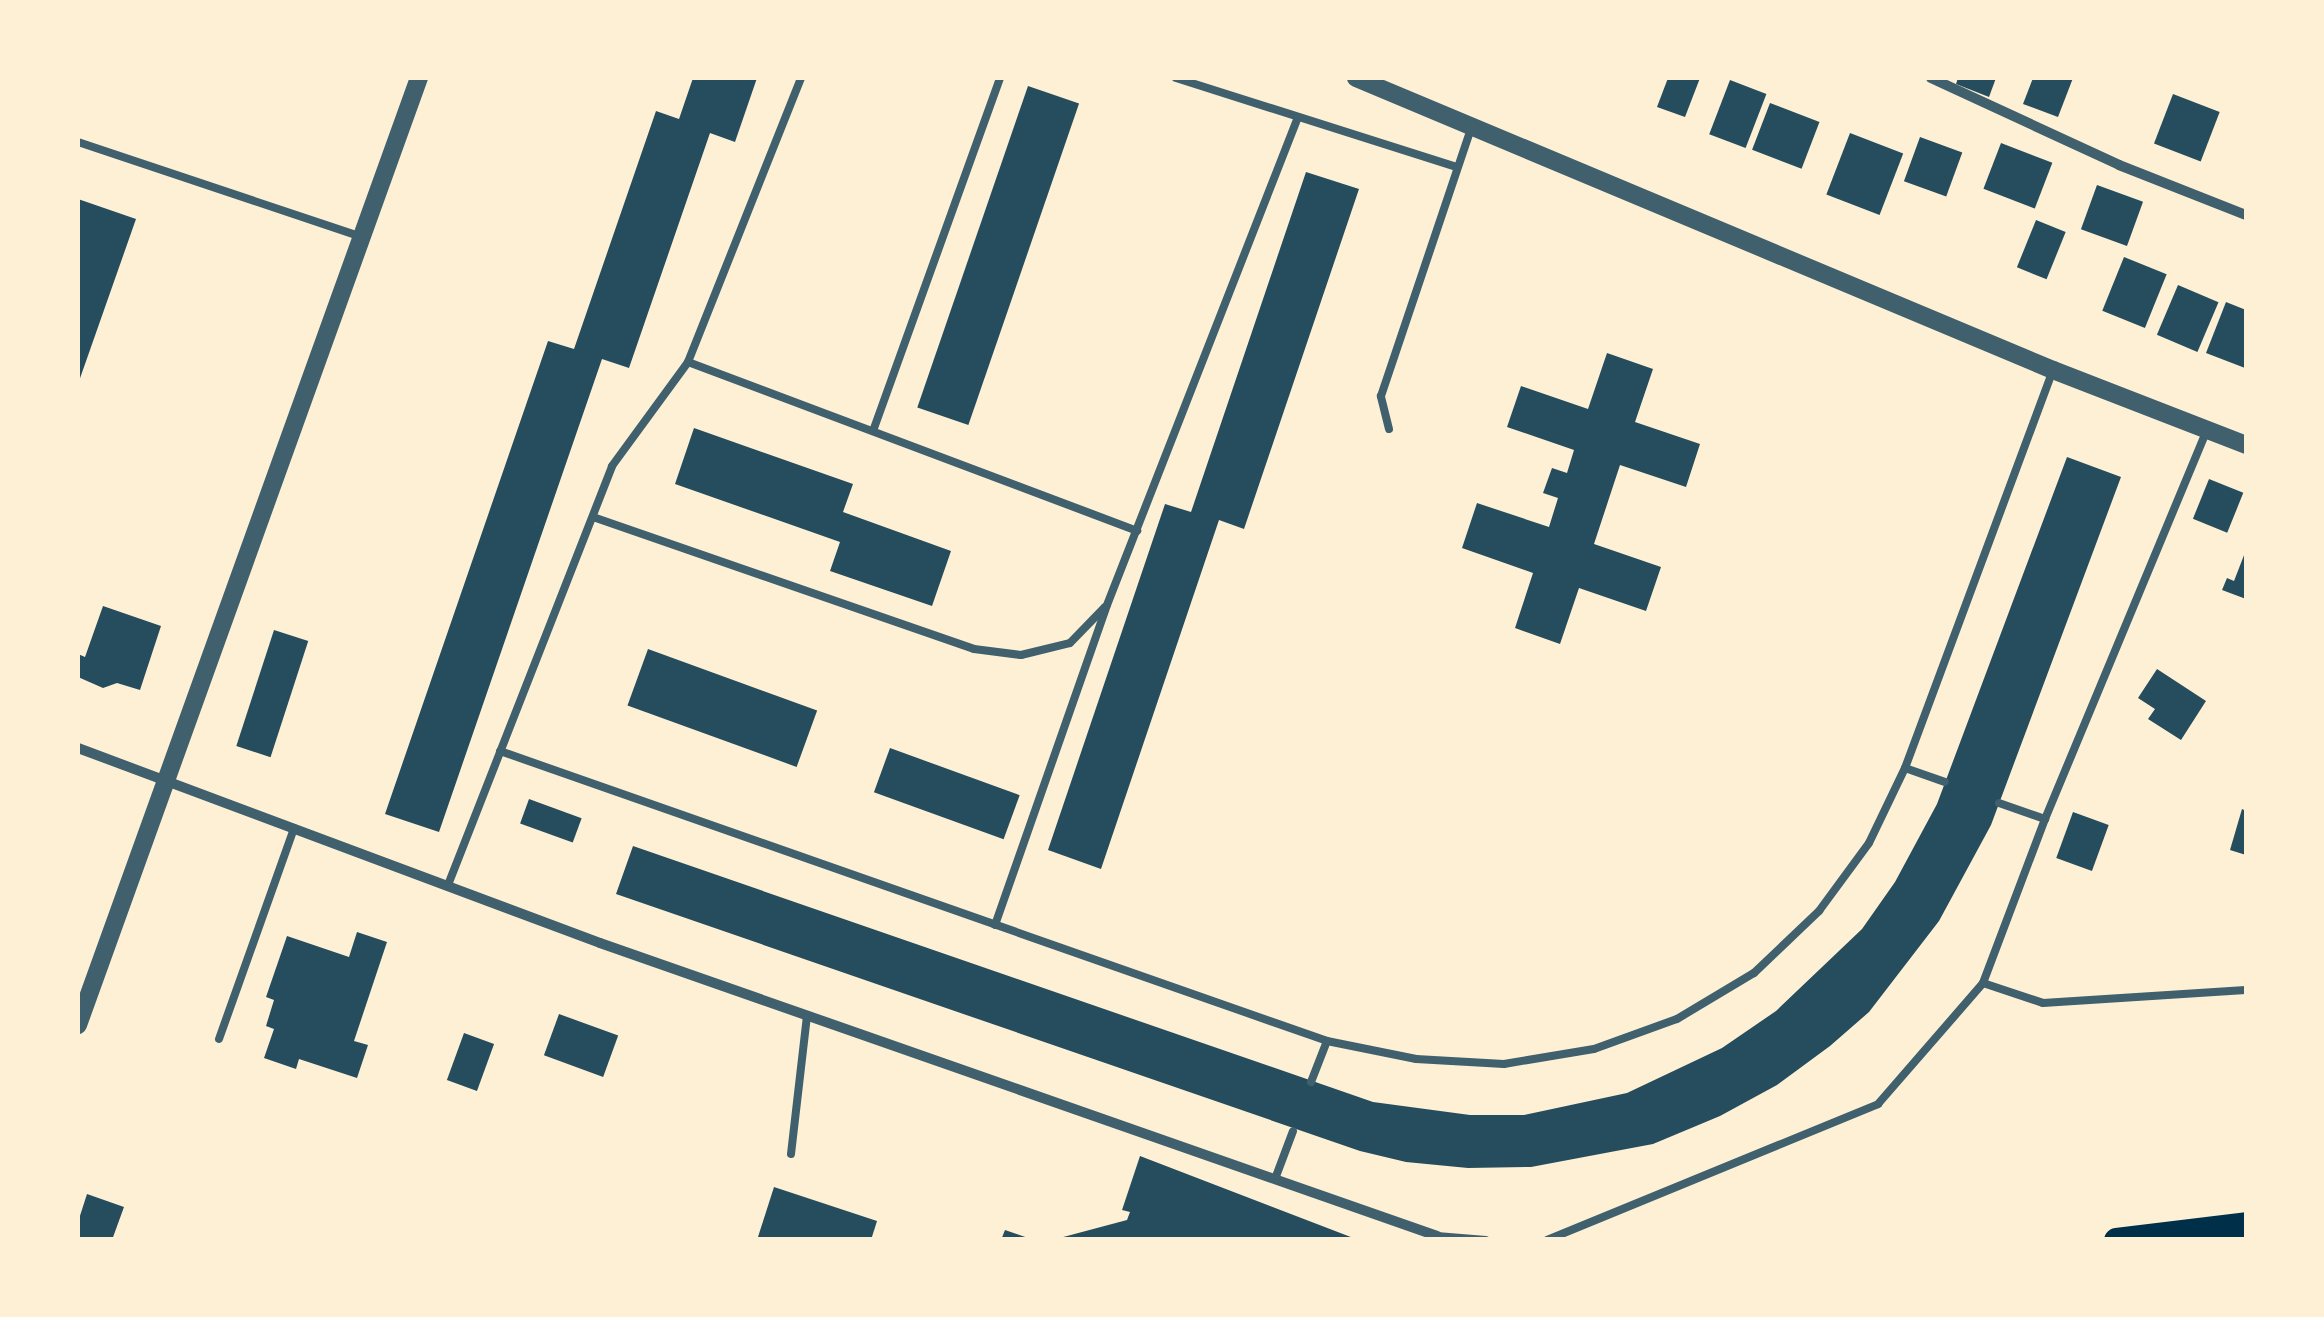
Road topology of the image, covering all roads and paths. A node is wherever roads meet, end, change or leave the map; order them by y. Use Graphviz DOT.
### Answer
graph roads {
  1 [pos="419,78"];
  2 [pos="800,78"];
  3 [pos="1000,78"];
  4 [pos="1176,78"];
  5 [pos="1356,78"];
  6 [pos="1930,78"];
  7 [pos="1298,116"];
  8 [pos="1472,125"];
  9 [pos="78,142"];
  10 [pos="1456,167"];
  11 [pos="2246,215"];
  12 [pos="362,237"];
  13 [pos="688,362"];
  14 [pos="2052,370"];
  15 [pos="1389,429"];
  16 [pos="2207,429"];
  17 [pos="873,431"];
  18 [pos="2246,445"];
  19 [pos="593,517"];
  20 [pos="1137,530"];
  21 [pos="1108,606"];
  22 [pos="78,748"];
  23 [pos="500,751"];
  24 [pos="1905,768"];
  25 [pos="166,780"];
  26 [pos="1945,782"];
  27 [pos="2000,802"];
  28 [pos="2045,819"];
  29 [pos="294,828"];
  30 [pos="448,886"];
  31 [pos="995,924"];
  32 [pos="1984,984"];
  33 [pos="2246,990"];
  34 [pos="807,1015"];
  35 [pos="78,1024"];
  36 [pos="219,1039"];
  37 [pos="1327,1040"];
  38 [pos="1311,1082"];
  39 [pos="1293,1131"];
  40 [pos="790,1154"];
  41 [pos="1275,1180"];
  42 [pos="2246,1224"];
  43 [pos="1436,1236"];
  44 [pos="2167,1236"];
  45 [pos="1486,1240"];
  46 [pos="1547,1240"];
  47 [pos="2116,1240"];
  1 -- 12 [label="street"];
  2 -- 13 [label="lane"];
  3 -- 17 [label="lane"];
  4 -- 7 [label="lane"];
  5 -- 8 [label="street"];
  6 -- 11 [label="street"];
  7 -- 10 [label="lane"];
  7 -- 20 [label="lane"];
  8 -- 10 [label="lane"];
  8 -- 14 [label="street"];
  9 -- 12 [label="lane"];
  10 -- 15 [label="lane"];
  12 -- 25 [label="street"];
  13 -- 17 [label="lane"];
  13 -- 19 [label="lane"];
  14 -- 16 [label="street"];
  14 -- 24 [label="lane"];
  16 -- 18 [label="street"];
  16 -- 28 [label="lane"];
  17 -- 20 [label="lane"];
  19 -- 21 [label="lane"];
  19 -- 23 [label="lane"];
  20 -- 21 [label="lane"];
  21 -- 31 [label="lane"];
  22 -- 25 [label="street"];
  23 -- 30 [label="lane"];
  23 -- 31 [label="lane"];
  24 -- 26 [label="lane"];
  24 -- 37 [label="lane"];
  25 -- 29 [label="street"];
  25 -- 35 [label="street"];
  27 -- 28 [label="lane"];
  28 -- 32 [label="lane"];
  29 -- 30 [label="street"];
  29 -- 36 [label="lane"];
  30 -- 34 [label="street"];
  31 -- 37 [label="lane"];
  32 -- 33 [label="lane"];
  32 -- 46 [label="lane"];
  34 -- 40 [label="lane"];
  34 -- 41 [label="street"];
  37 -- 38 [label="lane"];
  39 -- 41 [label="lane"];
  41 -- 43 [label="street"];
  42 -- 44 [label="main road"];
  43 -- 45 [label="lane"];
  44 -- 47 [label="main road"];
}
